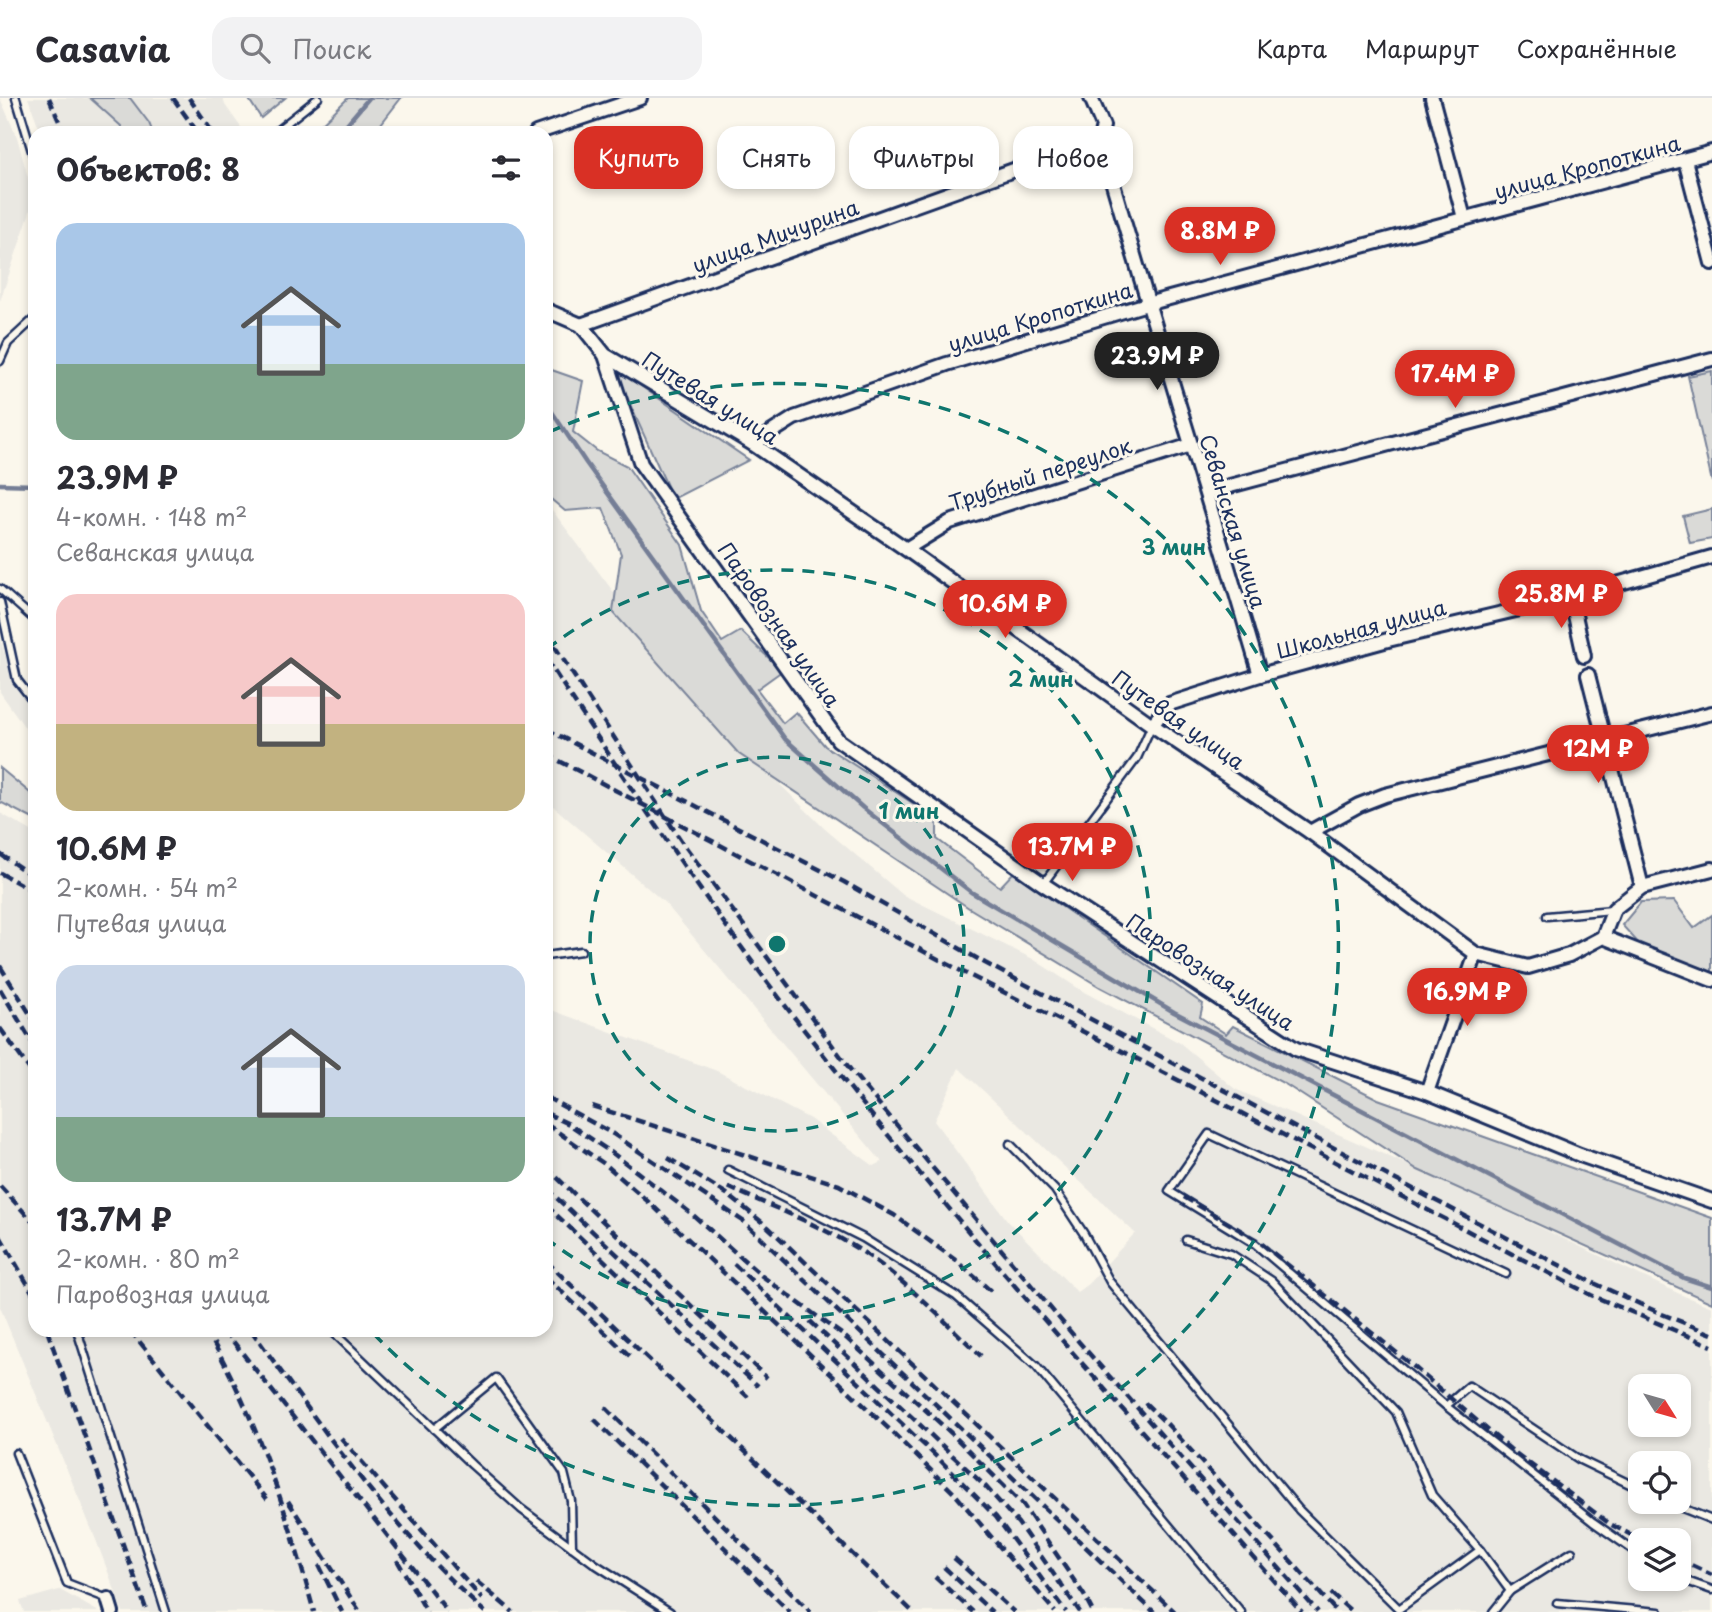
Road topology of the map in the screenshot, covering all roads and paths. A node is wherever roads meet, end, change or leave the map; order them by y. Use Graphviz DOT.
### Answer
graph roads {
  1 [pos="16,98"];
  2 [pos="318,98"];
  3 [pos="640,98"];
  4 [pos="1091,98"];
  5 [pos="1432,98"];
  6 [pos="283,126"];
  7 [pos="1102,126"];
  8 [pos="553,127"];
  9 [pos="28,138"];
  10 [pos="1712,152"];
  11 [pos="1685,160"];
  12 [pos="1013,170"];
  13 [pos="1114,189"];
  14 [pos="1464,218"];
  15 [pos="1712,263"];
  16 [pos="1147,304"];
  17 [pos="553,313"];
  18 [pos="28,324"];
  19 [pos="581,325"];
  20 [pos="0,338"];
  21 [pos="8,343"];
  22 [pos="605,355"];
  23 [pos="1712,359"];
  24 [pos="0,362"];
  25 [pos="753,444"];
  26 [pos="1191,445"];
  27 [pos="1207,492"];
  28 [pos="906,549"];
  29 [pos="1712,557"];
  30 [pos="0,589"];
  31 [pos="1571,597"];
  32 [pos="0,602"];
  33 [pos="28,614"];
  34 [pos="1584,656"];
  35 [pos="1260,675"];
  36 [pos="1588,675"];
  37 [pos="28,694"];
  38 [pos="1712,713"];
  39 [pos="1152,725"];
  40 [pos="1604,742"];
  41 [pos="1310,832"];
  42 [pos="1712,869"];
  43 [pos="1043,884"];
  44 [pos="1642,887"];
  45 [pos="1614,909"];
  46 [pos="1547,916"];
  47 [pos="1603,937"];
  48 [pos="581,951"];
  49 [pos="1476,954"];
  50 [pos="553,955"];
  51 [pos="1712,980"];
  52 [pos="1427,1092"];
  53 [pos="1010,1144"];
  54 [pos="728,1170"];
  55 [pos="1712,1201"];
  56 [pos="1186,1240"];
  57 [pos="1506,1274"];
  58 [pos="79,1337"];
  59 [pos="338,1337"];
  60 [pos="1446,1406"];
  61 [pos="434,1429"];
  62 [pos="16,1453"];
  63 [pos="1628,1483"];
  64 [pos="1691,1512"];
  65 [pos="1712,1520"];
  66 [pos="572,1546"];
  67 [pos="1628,1547"];
  68 [pos="1480,1550"];
  69 [pos="1572,1552"];
  70 [pos="1691,1583"];
  71 [pos="1712,1590"];
  72 [pos="1510,1591"];
  73 [pos="1557,1603"];
  74 [pos="110,1606"];
  75 [pos="166,1612"];
  76 [pos="670,1612"];
  77 [pos="1241,1612"];
  78 [pos="1493,1612"];
  79 [pos="1659,1612"];
  1 -- 9 [label="lane"];
  2 -- 6 [label="lane"];
  3 -- 8 [label="street"];
  4 -- 7 [label="street, Севанская улица"];
  5 -- 14 [label="street"];
  10 -- 11 [label="street, улица Кропоткина"];
  11 -- 14 [label="street, улица Кропоткина"];
  11 -- 15 [label="street"];
  12 -- 19 [label="street, улица Мичурина"];
  13 -- 16 [label="street, Севанская улица"];
  14 -- 16 [label="street, улица Кропоткина"];
  16 -- 25 [label="street, улица Кропоткина"];
  16 -- 26 [label="street, Севанская улица"];
  17 -- 19 [label="street, Путевая улица"];
  18 -- 21 [label="lane"];
  19 -- 22 [label="street, Путевая улица"];
  20 -- 21 [label="lane"];
  21 -- 24 [label="lane"];
  22 -- 25 [label="street, Путевая улица"];
  22 -- 43 [label="street, Паровозная улица"];
  23 -- 27 [label="street"];
  25 -- 28 [label="street, Путевая улица"];
  26 -- 27 [label="street, Севанская улица"];
  26 -- 28 [label="street, Трубный переулок"];
  27 -- 35 [label="street, Севанская улица"];
  28 -- 39 [label="street, Путевая улица"];
  29 -- 31 [label="street, Школьная улица"];
  30 -- 33 [label="lane"];
  31 -- 34 [label="street"];
  31 -- 35 [label="street, Школьная улица"];
  32 -- 37 [label="lane"];
  35 -- 39 [label="street, Школьная улица"];
  36 -- 40 [label="street"];
  38 -- 40 [label="street"];
  39 -- 41 [label="street, Путевая улица"];
  39 -- 43 [label="lane"];
  40 -- 41 [label="street"];
  40 -- 44 [label="street"];
  41 -- 49 [label="street, Путевая улица"];
  42 -- 44 [label="street"];
  43 -- 52 [label="street, Паровозная улица"];
  44 -- 45 [label="street"];
  45 -- 46 [label="lane"];
  45 -- 47 [label="street"];
  47 -- 49 [label="street"];
  47 -- 51 [label="street"];
  48 -- 50 [label="lane"];
  49 -- 52 [label="street"];
  52 -- 55 [label="street, Паровозная улица"];
  53 -- 68 [label="lane"];
  54 -- 77 [label="lane"];
  56 -- 68 [label="lane"];
  57 -- 60 [label="lane"];
  58 -- 75 [label="lane"];
  59 -- 61 [label="lane"];
  60 -- 63 [label="lane"];
  60 -- 67 [label="lane"];
  61 -- 66 [label="lane"];
  61 -- 66 [label="lane"];
  62 -- 74 [label="lane"];
  64 -- 65 [label="lane"];
  66 -- 76 [label="lane"];
  68 -- 72 [label="lane"];
  69 -- 72 [label="lane"];
  70 -- 71 [label="lane"];
  72 -- 78 [label="lane"];
  73 -- 79 [label="lane"];
}
